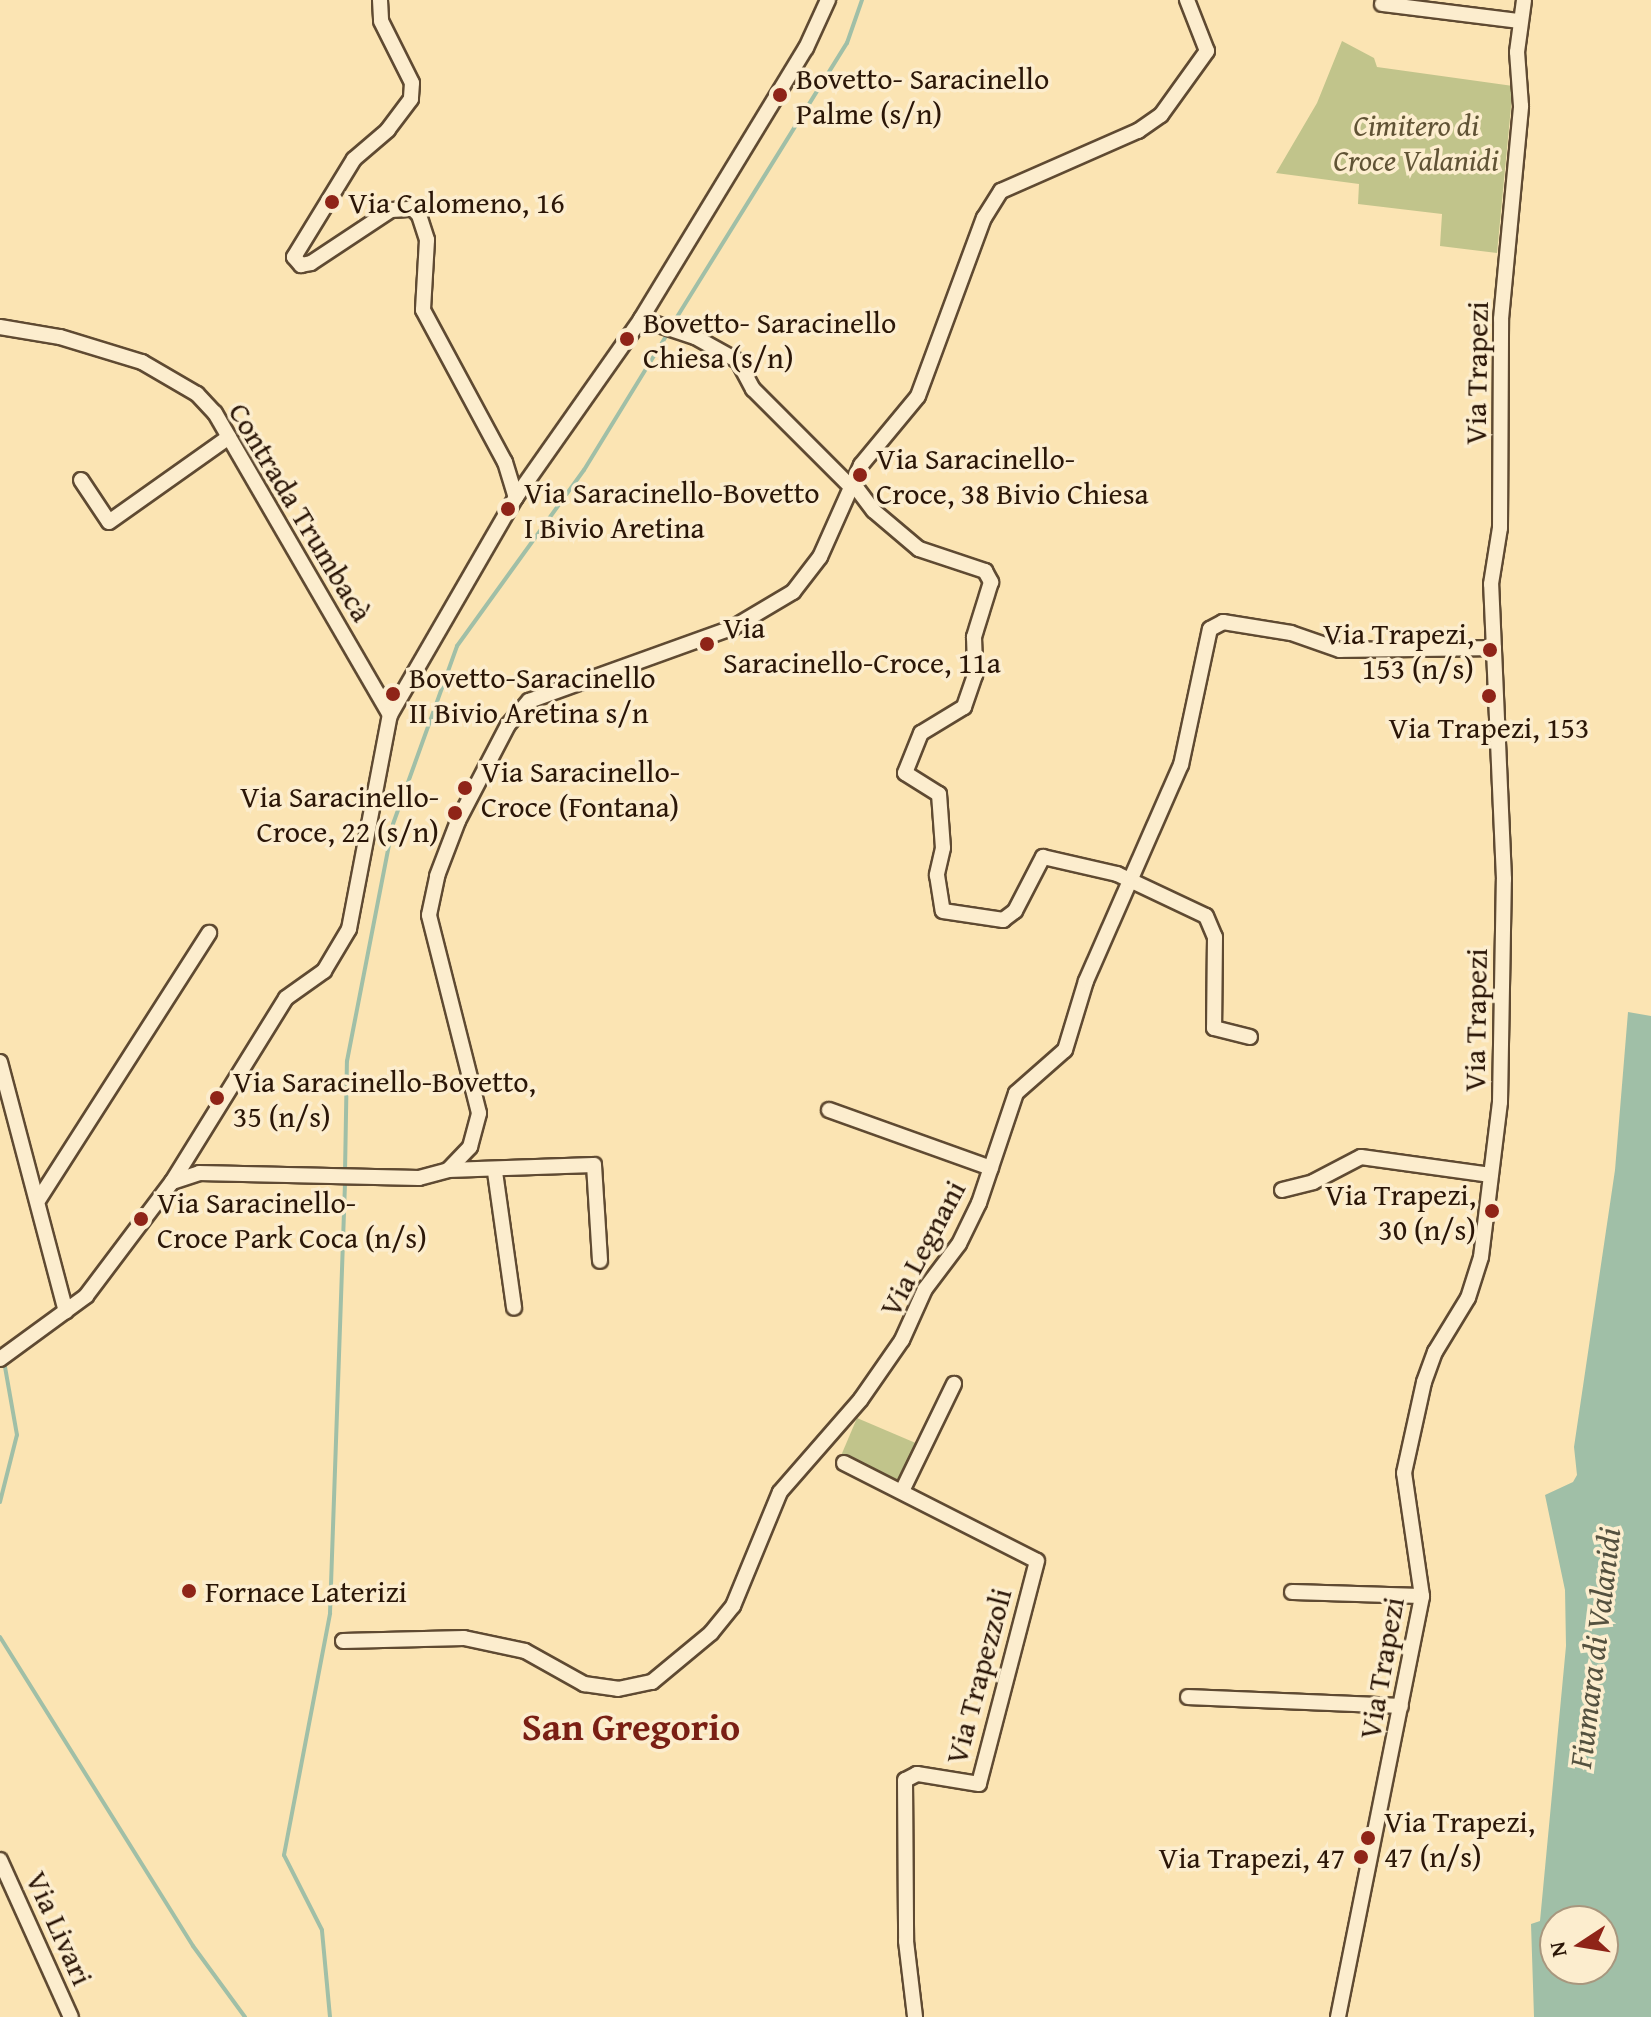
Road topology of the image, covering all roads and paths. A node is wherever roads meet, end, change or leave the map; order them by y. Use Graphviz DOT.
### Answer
graph roads {
  1 [pos="380,0"];
  2 [pos="828,0"];
  3 [pos="1187,0"];
  4 [pos="1524,0"];
  5 [pos="1382,4"];
  6 [pos="1519,21"];
  7 [pos="641,319"];
  8 [pos="0,327"];
  9 [pos="229,437"];
  10 [pos="81,480"];
  11 [pos="851,484"];
  12 [pos="516,497"];
  13 [pos="1494,648"];
  14 [pos="390,715"];
  15 [pos="1133,881"];
  16 [pos="209,933"];
  17 [pos="1250,1037"];
  18 [pos="0,1062"];
  19 [pos="829,1110"];
  20 [pos="991,1168"];
  21 [pos="448,1170"];
  22 [pos="495,1172"];
  23 [pos="1491,1175"];
  24 [pos="172,1182"];
  25 [pos="1282,1190"];
  26 [pos="39,1199"];
  27 [pos="600,1261"];
  28 [pos="514,1308"];
  29 [pos="66,1311"];
  30 [pos="0,1359"];
  31 [pos="954,1384"];
  32 [pos="844,1463"];
  33 [pos="903,1489"];
  34 [pos="1292,1592"];
  35 [pos="1422,1596"];
  36 [pos="343,1641"];
  37 [pos="1188,1697"];
  38 [pos="1401,1706"];
  39 [pos="0,1860"];
  40 [pos="71,2017"];
  41 [pos="915,2017"];
  42 [pos="1338,2017"];
  1 -- 12 [label="street"];
  2 -- 7 [label="street"];
  3 -- 11 [label="street"];
  4 -- 6 [label="street, Via Trapezi"];
  5 -- 6 [label="street"];
  6 -- 13 [label="street, Via Trapezi"];
  7 -- 11 [label="street"];
  7 -- 12 [label="street"];
  8 -- 9 [label="street, Contrada Trumbacà"];
  9 -- 10 [label="street"];
  9 -- 14 [label="street, Contrada Trumbacà"];
  11 -- 15 [label="street"];
  11 -- 21 [label="street"];
  12 -- 14 [label="street"];
  13 -- 15 [label="street, Via Legnani"];
  13 -- 23 [label="street, Via Trapezi"];
  14 -- 24 [label="street"];
  15 -- 17 [label="street"];
  15 -- 20 [label="street, Via Legnani"];
  16 -- 26 [label="street"];
  18 -- 26 [label="street"];
  19 -- 20 [label="street"];
  20 -- 36 [label="street, Via Legnani"];
  21 -- 22 [label="street"];
  21 -- 24 [label="street"];
  22 -- 27 [label="street"];
  22 -- 28 [label="street"];
  23 -- 25 [label="street"];
  23 -- 35 [label="street, Via Trapezi"];
  24 -- 29 [label="street"];
  26 -- 29 [label="street"];
  29 -- 30 [label="street"];
  31 -- 33 [label="street"];
  32 -- 33 [label="street"];
  33 -- 41 [label="street, Via Trapezzoli"];
  34 -- 35 [label="street"];
  35 -- 38 [label="street, Via Trapezi"];
  37 -- 38 [label="street"];
  38 -- 42 [label="street, Via Trapezi"];
  39 -- 40 [label="street, Via Livari"];
}
